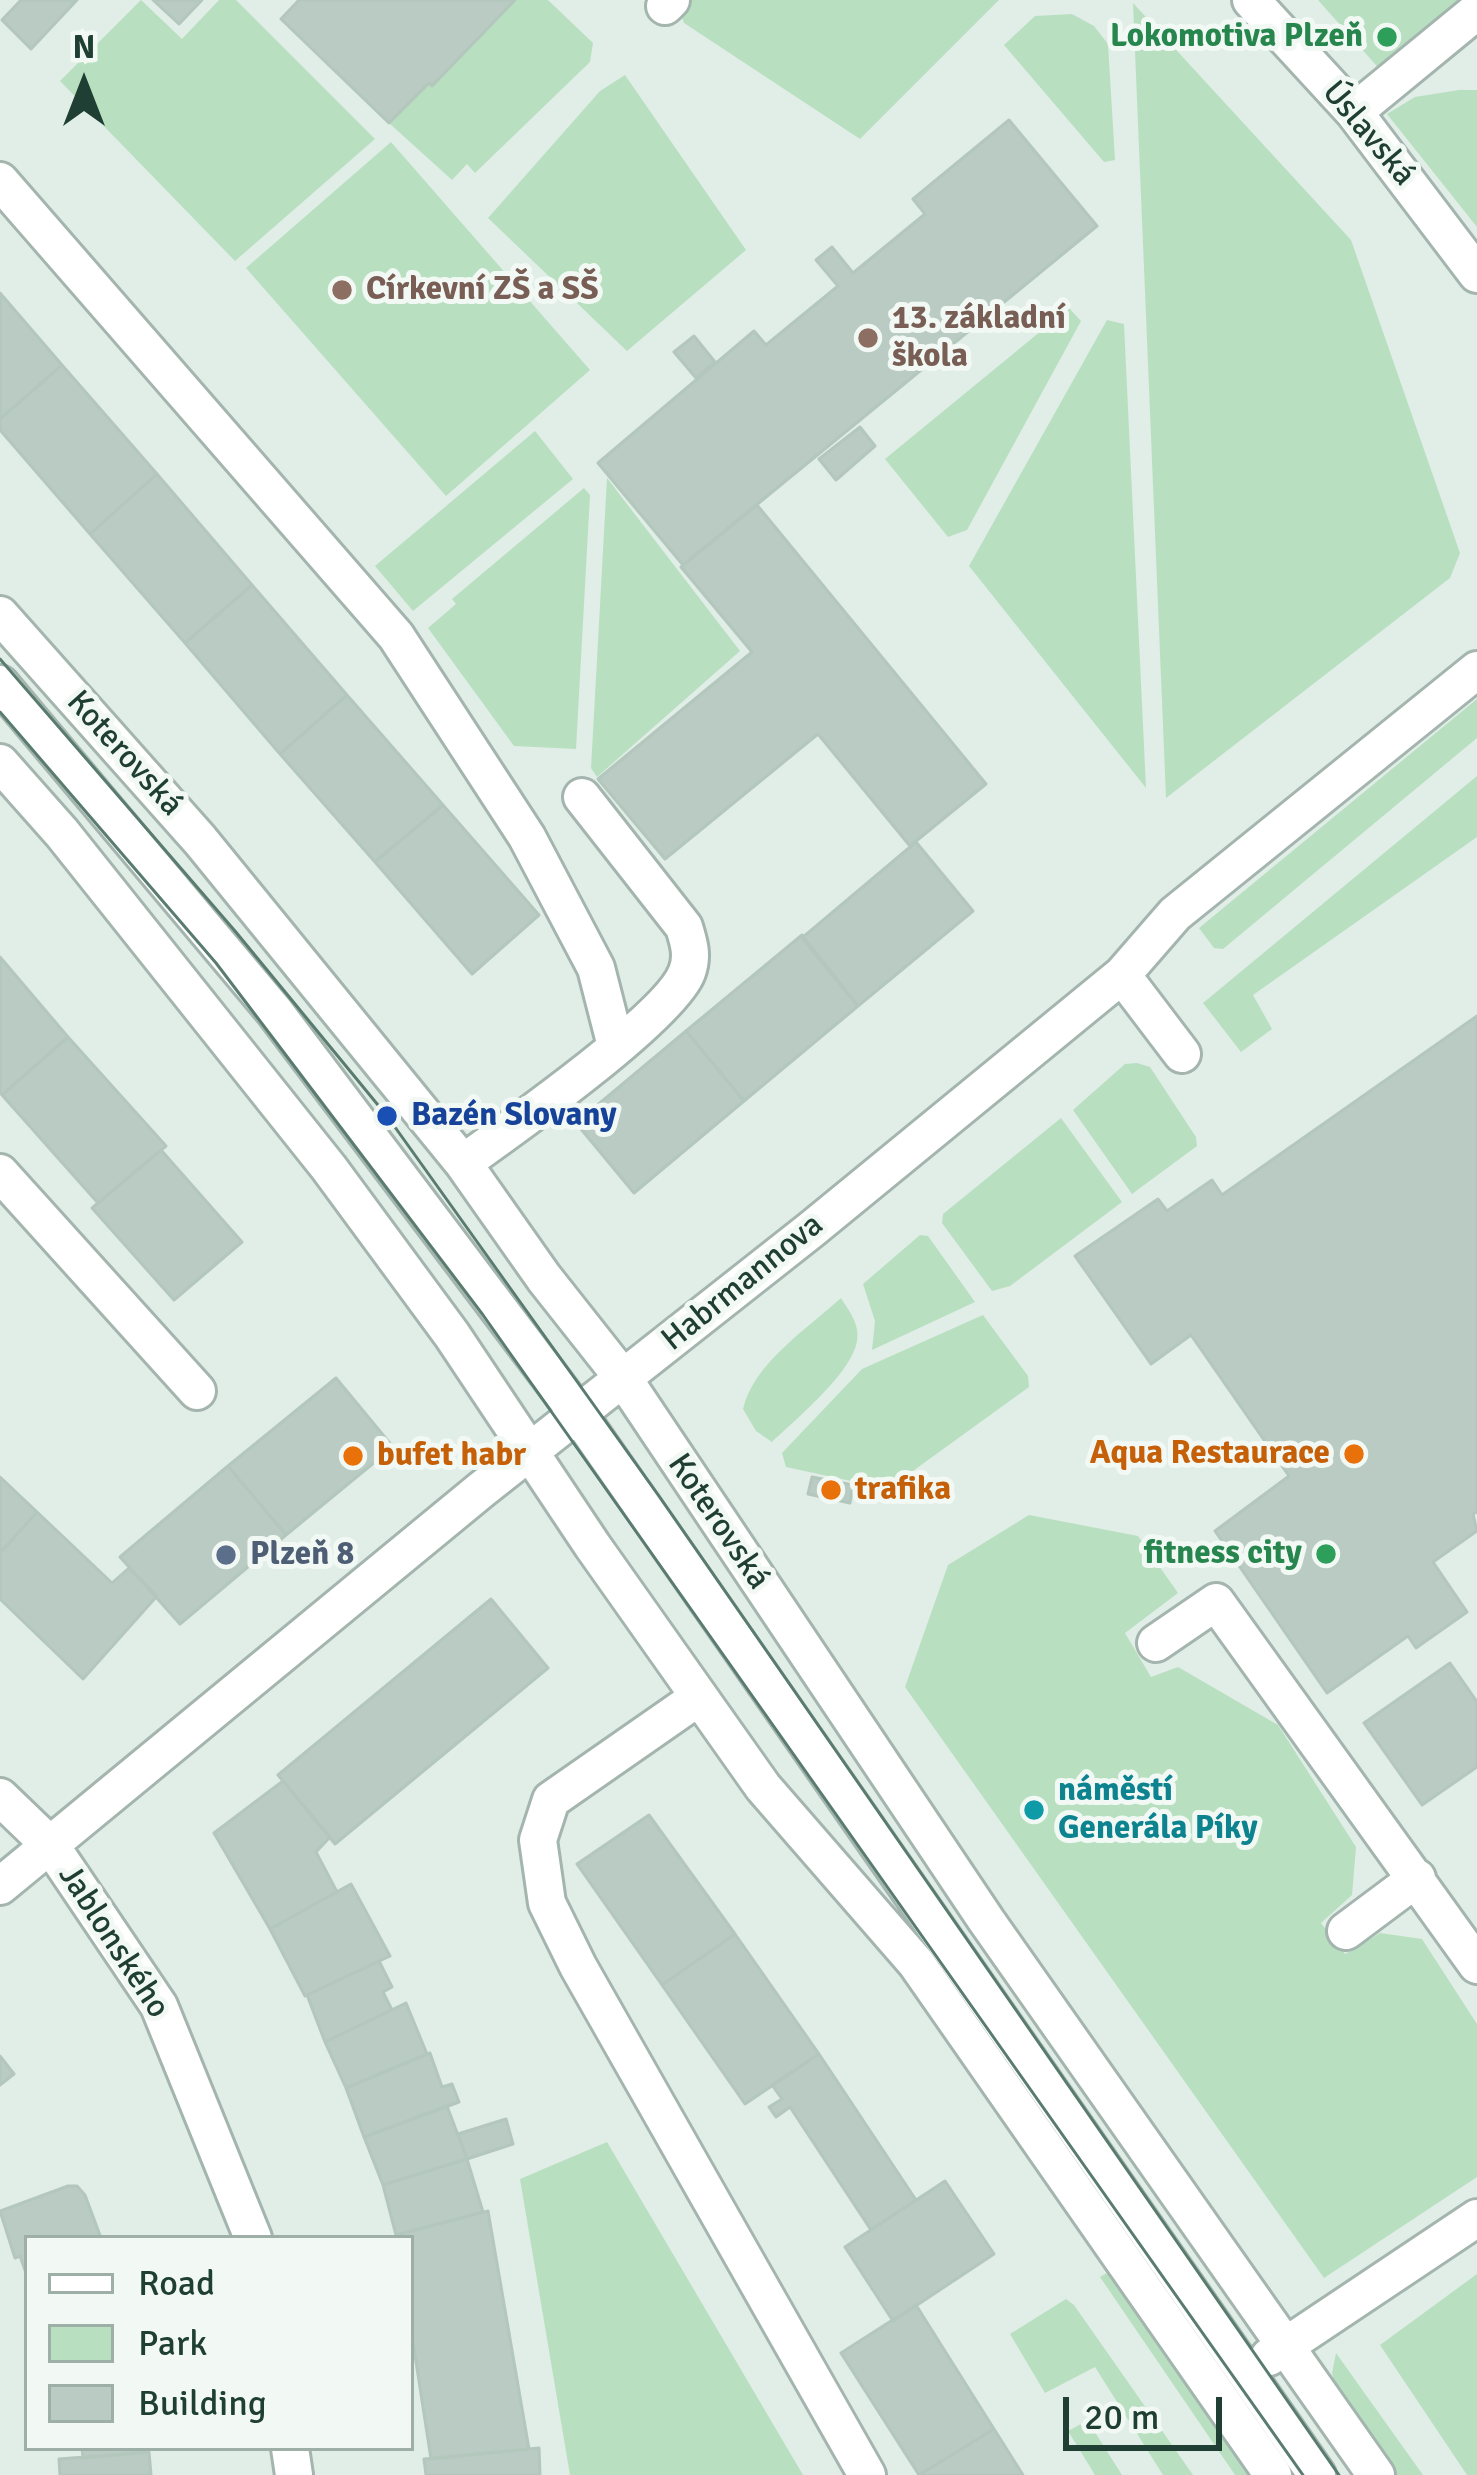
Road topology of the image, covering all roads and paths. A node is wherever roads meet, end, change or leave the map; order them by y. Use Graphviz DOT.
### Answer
graph roads {
  1 [pos="1251,0"];
  2 [pos="1477,11"];
  3 [pos="1354,112"];
  4 [pos="0,181"];
  5 [pos="1477,274"];
  6 [pos="0,615"];
  7 [pos="1477,670"];
  8 [pos="0,685"];
  9 [pos="0,763"];
  10 [pos="582,797"];
  11 [pos="1123,975"];
  12 [pos="616,1046"];
  13 [pos="1182,1054"];
  14 [pos="463,1163"];
  15 [pos="0,1173"];
  16 [pos="623,1378"];
  17 [pos="197,1391"];
  18 [pos="578,1414"];
  19 [pos="529,1451"];
  20 [pos="1156,1643"];
  21 [pos="700,1697"];
  22 [pos="0,1797"];
  23 [pos="51,1846"];
  24 [pos="1417,1878"];
  25 [pos="0,1886"];
  26 [pos="1346,1931"];
  27 [pos="1477,1965"];
  28 [pos="1477,2218"];
  29 [pos="252,2235"];
  30 [pos="1286,2347"];
  31 [pos="1231,2383"];
  32 [pos="867,2475"];
  33 [pos="1274,2475"];
  34 [pos="1317,2475"];
  35 [pos="1376,2475"];
  1 -- 3 [label="street, Úslavská"];
  2 -- 3 [label="street"];
  3 -- 5 [label="street, Úslavská"];
  4 -- 12 [label="street"];
  6 -- 14 [label="street, Koterovská"];
  7 -- 11 [label="street, Habrmannova"];
  8 -- 18 [label="street, Koterovská"];
  9 -- 19 [label="street, Koterovská"];
  10 -- 12 [label="street"];
  11 -- 13 [label="street"];
  11 -- 16 [label="street, Habrmannova"];
  12 -- 14 [label="street"];
  14 -- 16 [label="street, Koterovská"];
  15 -- 17 [label="street"];
  16 -- 18 [label="street, Habrmannova"];
  16 -- 30 [label="street, Koterovská"];
  18 -- 19 [label="street, Habrmannova"];
  18 -- 31 [label="street, Koterovská"];
  19 -- 21 [label="street, Koterovská"];
  19 -- 23 [label="street, Habrmannova"];
  20 -- 24 [label="street"];
  21 -- 31 [label="street, Koterovská"];
  21 -- 32 [label="street"];
  22 -- 23 [label="street, Jablonského"];
  23 -- 25 [label="street, Habrmannova"];
  23 -- 29 [label="street, Jablonského"];
  24 -- 26 [label="street"];
  24 -- 27 [label="street"];
  28 -- 30 [label="street"];
  30 -- 31 [label="street"];
  30 -- 35 [label="street, Koterovská"];
  31 -- 33 [label="street, Koterovská"];
  31 -- 34 [label="street, Koterovská"];
}
